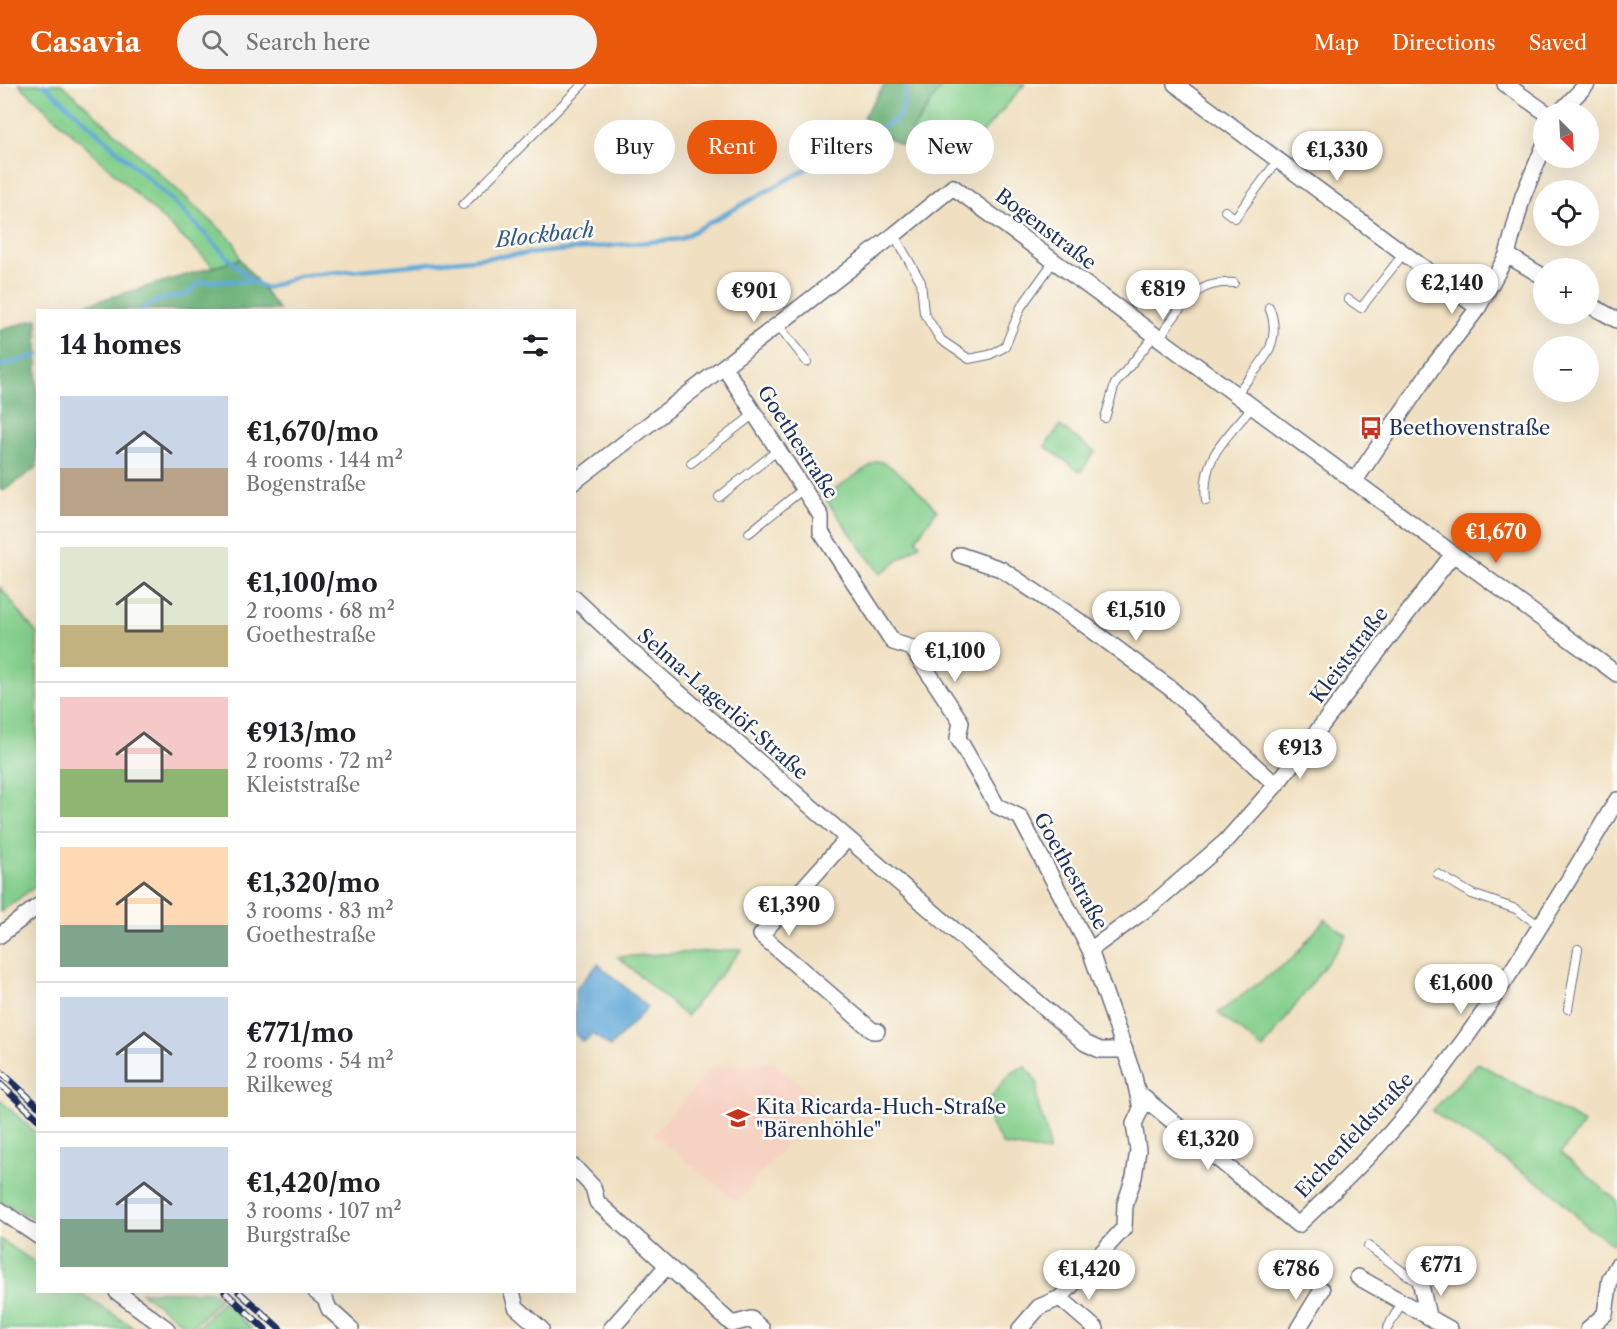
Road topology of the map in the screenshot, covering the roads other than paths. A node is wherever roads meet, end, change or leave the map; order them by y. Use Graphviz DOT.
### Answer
graph roads {
  1 [pos="583,84"];
  2 [pos="1175,84"];
  3 [pos="1505,84"];
  4 [pos="1587,84"];
  5 [pos="1570,102"];
  6 [pos="1533,104"];
  7 [pos="1279,159"];
  8 [pos="1535,168"];
  9 [pos="463,205"];
  10 [pos="1225,211"];
  11 [pos="894,235"];
  12 [pos="1404,253"];
  13 [pos="1507,255"];
  14 [pos="1054,261"];
  15 [pos="1533,270"];
  16 [pos="1234,283"];
  17 [pos="1348,299"];
  18 [pos="1269,307"];
  19 [pos="1478,308"];
  20 [pos="1599,309"];
  21 [pos="1617,320"];
  22 [pos="778,325"];
  23 [pos="1157,337"];
  24 [pos="807,362"];
  25 [pos="724,367"];
  26 [pos="1236,394"];
  27 [pos="1252,406"];
  28 [pos="754,414"];
  29 [pos="1105,418"];
  30 [pos="778,450"];
  31 [pos="691,463"];
  32 [pos="576,480"];
  33 [pos="1354,482"];
  34 [pos="804,489"];
  35 [pos="719,497"];
  36 [pos="1206,501"];
  37 [pos="748,533"];
  38 [pos="1453,554"];
  39 [pos="960,555"];
  40 [pos="576,600"];
  41 [pos="1617,674"];
  42 [pos="1276,785"];
  43 [pos="1617,800"];
  44 [pos="847,838"];
  45 [pos="1438,874"];
  46 [pos="36,908"];
  47 [pos="1540,926"];
  48 [pos="0,935"];
  49 [pos="1578,949"];
  50 [pos="1090,950"];
  51 [pos="1568,1009"];
  52 [pos="878,1031"];
  53 [pos="1125,1050"];
  54 [pos="1138,1093"];
  55 [pos="576,1169"];
  56 [pos="0,1210"];
  57 [pos="36,1235"];
  58 [pos="1368,1246"];
  59 [pos="1617,1266"];
  60 [pos="666,1267"];
  61 [pos="1358,1277"];
  62 [pos="1421,1285"];
  63 [pos="1322,1290"];
  64 [pos="118,1293"];
  65 [pos="317,1293"];
  66 [pos="512,1293"];
  67 [pos="1060,1298"];
  68 [pos="1402,1302"];
  69 [pos="1611,1314"];
  70 [pos="1428,1316"];
  71 [pos="167,1329"];
  72 [pos="351,1329"];
  73 [pos="541,1329"];
  74 [pos="610,1329"];
  75 [pos="762,1329"];
  76 [pos="1020,1329"];
  77 [pos="1096,1329"];
  78 [pos="1298,1329"];
  79 [pos="1387,1329"];
  80 [pos="1450,1329"];
  81 [pos="1588,1329"];
  1 -- 9 [label="lane"];
  2 -- 7 [label="street"];
  3 -- 6 [label="street"];
  4 -- 5 [label="street"];
  7 -- 10 [label="lane"];
  7 -- 12 [label="street"];
  8 -- 13 [label="street"];
  11 -- 14 [label="street, Bogenstraße"];
  11 -- 14 [label="lane"];
  11 -- 22 [label="street, Bogenstraße"];
  12 -- 17 [label="lane"];
  12 -- 19 [label="street"];
  13 -- 15 [label="street"];
  13 -- 19 [label="street"];
  14 -- 23 [label="street, Bogenstraße"];
  16 -- 23 [label="lane"];
  18 -- 26 [label="lane"];
  19 -- 33 [label="street"];
  20 -- 21 [label="street"];
  22 -- 24 [label="lane"];
  22 -- 25 [label="street, Bogenstraße"];
  23 -- 26 [label="street, Bogenstraße"];
  23 -- 29 [label="lane"];
  25 -- 28 [label="street, Goethestraße"];
  25 -- 32 [label="street, Bogenstraße"];
  26 -- 27 [label="street, Bogenstraße"];
  27 -- 33 [label="street, Bogenstraße"];
  27 -- 36 [label="lane"];
  28 -- 30 [label="street, Goethestraße"];
  28 -- 31 [label="lane"];
  30 -- 34 [label="street, Goethestraße"];
  30 -- 35 [label="lane"];
  33 -- 38 [label="street, Bogenstraße"];
  34 -- 37 [label="lane"];
  34 -- 50 [label="street, Goethestraße"];
  38 -- 41 [label="street, Bogenstraße"];
  38 -- 42 [label="street, Kleiststraße"];
  39 -- 42 [label="street"];
  40 -- 44 [label="street, Selma-Lagerlöf-Straße"];
  42 -- 50 [label="street, Kleiststraße"];
  43 -- 47 [label="street, Eichenfeldstraße"];
  44 -- 52 [label="street"];
  44 -- 53 [label="street, Selma-Lagerlöf-Straße"];
  45 -- 47 [label="lane"];
  46 -- 48 [label="street"];
  47 -- 54 [label="street, Eichenfeldstraße"];
  49 -- 51 [label="lane"];
  50 -- 53 [label="street, Goethestraße"];
  53 -- 54 [label="street, Goethestraße"];
  54 -- 67 [label="street, Goethestraße"];
  55 -- 60 [label="street"];
  56 -- 57 [label="street"];
  58 -- 62 [label="lane"];
  59 -- 69 [label="street"];
  60 -- 74 [label="street"];
  60 -- 75 [label="street"];
  61 -- 68 [label="street"];
  62 -- 70 [label="street"];
  63 -- 78 [label="street"];
  64 -- 71 [label="street"];
  65 -- 72 [label="street"];
  66 -- 73 [label="street"];
  67 -- 76 [label="street, Goethestraße"];
  67 -- 77 [label="street"];
  68 -- 70 [label="street"];
  68 -- 79 [label="lane"];
  69 -- 81 [label="street"];
  70 -- 80 [label="street"];
}
